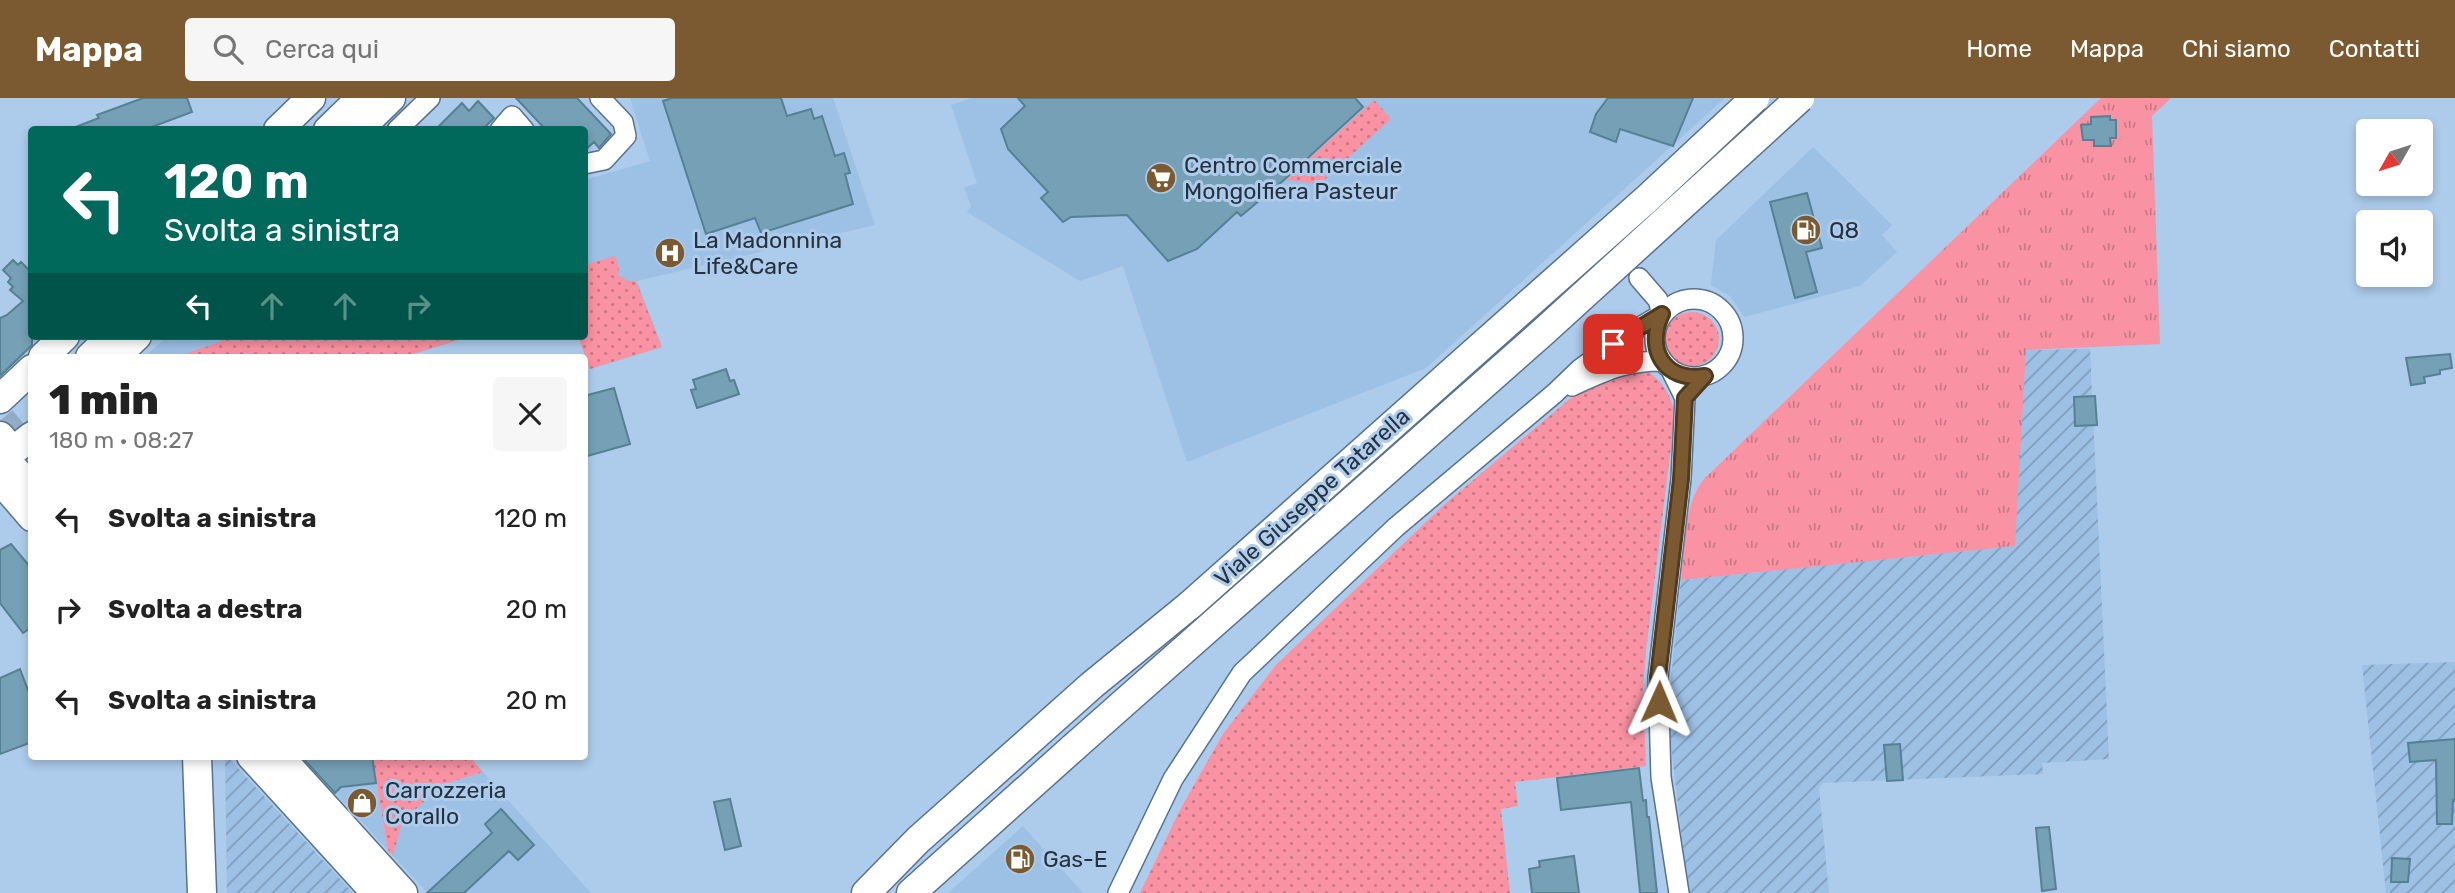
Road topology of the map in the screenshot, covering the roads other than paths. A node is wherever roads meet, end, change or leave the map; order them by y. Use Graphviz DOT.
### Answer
graph roads {
  1 [pos="337,98"];
  2 [pos="361,98"];
  3 [pos="391,98"];
  4 [pos="430,98"];
  5 [pos="600,98"];
  6 [pos="1755,98"];
  7 [pos="1800,98"];
  8 [pos="304,107"];
  9 [pos="283,126"];
  10 [pos="332,126"];
  11 [pos="362,126"];
  12 [pos="401,126"];
  13 [pos="503,126"];
  14 [pos="521,126"];
  15 [pos="588,163"];
  16 [pos="1639,278"];
  17 [pos="1662,314"];
  18 [pos="61,340"];
  19 [pos="86,340"];
  20 [pos="107,340"];
  21 [pos="132,340"];
  22 [pos="46,354"];
  23 [pos="71,354"];
  24 [pos="93,354"];
  25 [pos="118,354"];
  26 [pos="1666,366"];
  27 [pos="1705,376"];
  28 [pos="28,386"];
  29 [pos="1555,393"];
  30 [pos="1685,398"];
  31 [pos="0,399"];
  32 [pos="28,439"];
  33 [pos="2,461"];
  34 [pos="20,502"];
  35 [pos="198,760"];
  36 [pos="255,760"];
  37 [pos="283,760"];
  38 [pos="202,893"];
  39 [pos="376,893"];
  40 [pos="403,893"];
  41 [pos="866,893"];
  42 [pos="911,893"];
  43 [pos="1118,893"];
  44 [pos="1679,893"];
  1 -- 8 [label="main road"];
  2 -- 10 [label="main road"];
  3 -- 11 [label="main road"];
  4 -- 12 [label="street"];
  5 -- 15 [label="street"];
  6 -- 41 [label="main road, Viale Giuseppe Tatarella, bridge"];
  7 -- 42 [label="main road, Viale Giuseppe Tatarella, bridge"];
  8 -- 9 [label="main road"];
  13 -- 14 [label="street"];
  16 -- 17 [label="street"];
  17 -- 26 [label="street"];
  17 -- 27 [label="street"];
  17 -- 29 [label="street"];
  18 -- 22 [label="main road"];
  19 -- 23 [label="main road"];
  20 -- 24 [label="main road"];
  21 -- 25 [label="main road"];
  26 -- 27 [label="street"];
  26 -- 29 [label="street"];
  26 -- 30 [label="street"];
  27 -- 30 [label="street"];
  28 -- 31 [label="main road"];
  29 -- 43 [label="street"];
  30 -- 44 [label="street"];
  32 -- 33 [label="main road"];
  33 -- 34 [label="main road"];
  35 -- 38 [label="main road"];
  36 -- 39 [label="main road"];
  37 -- 40 [label="main road"];
}
